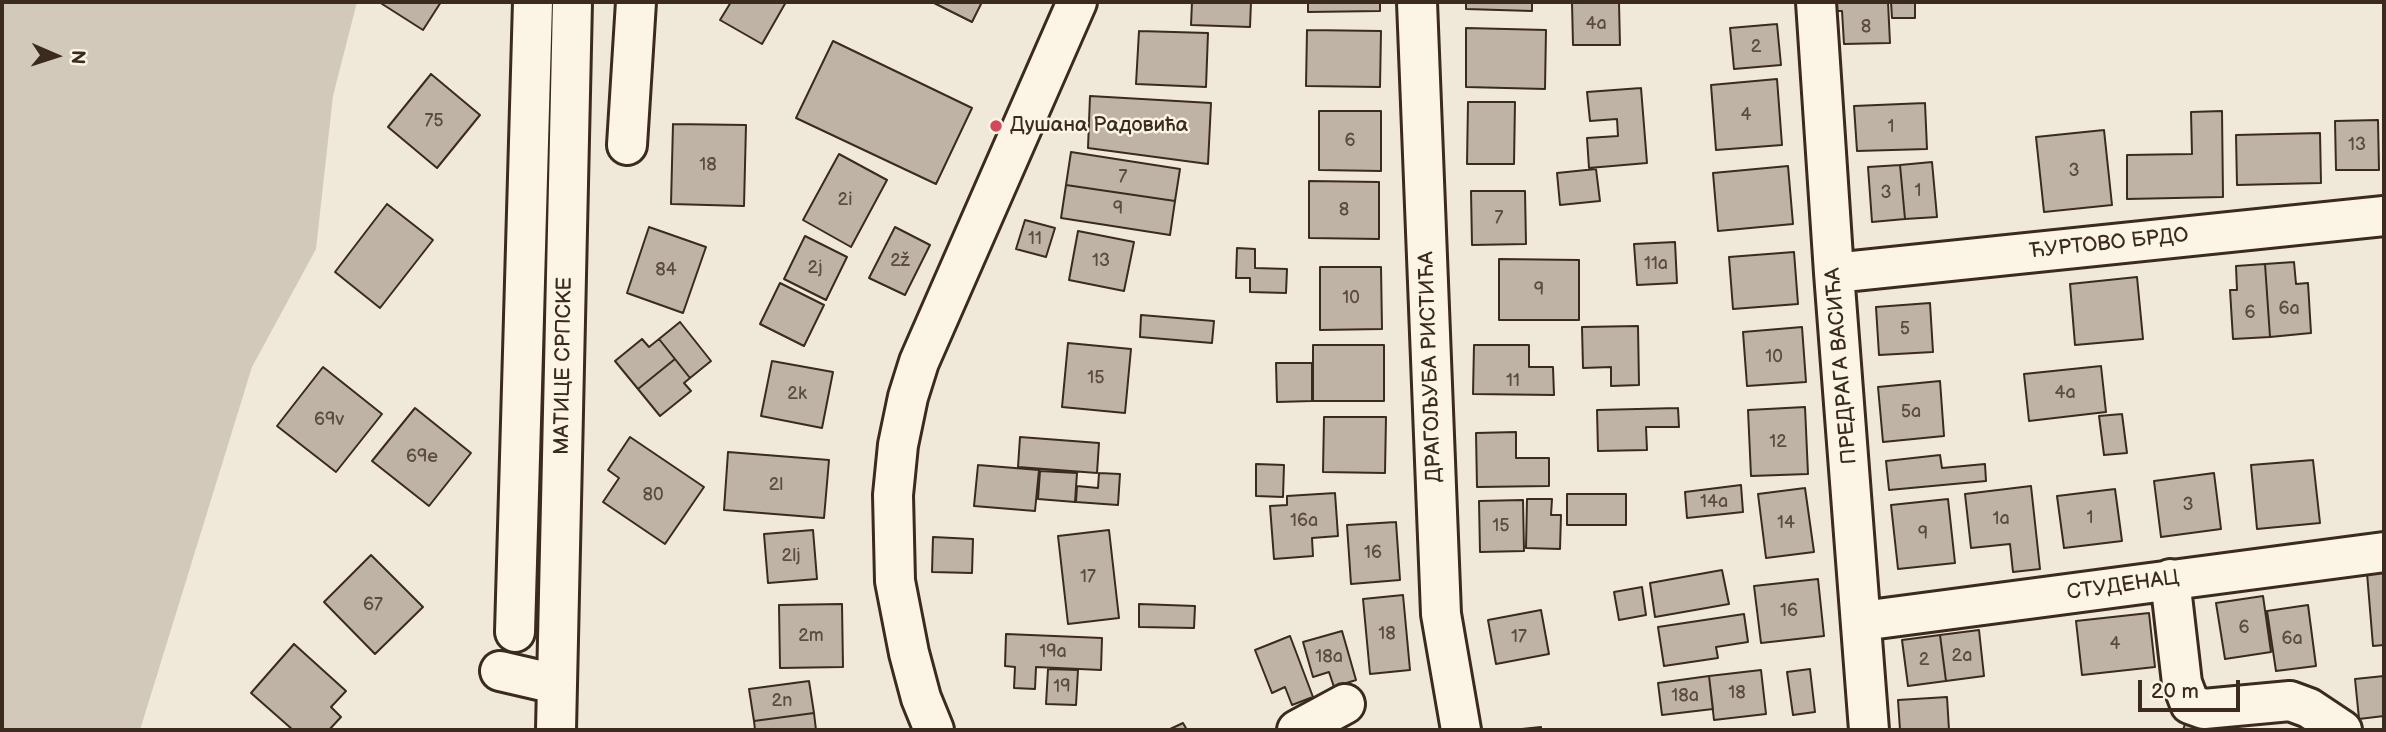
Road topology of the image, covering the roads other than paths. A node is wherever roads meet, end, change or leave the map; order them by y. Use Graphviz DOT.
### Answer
graph roads {
  1 [pos="533,2"];
  2 [pos="572,2"];
  3 [pos="636,2"];
  4 [pos="1077,2"];
  5 [pos="1417,2"];
  6 [pos="1816,2"];
  7 [pos="627,145"];
  8 [pos="2384,216"];
  9 [pos="1834,273"];
  10 [pos="2384,552"];
  11 [pos="2170,579"];
  12 [pos="1862,621"];
  13 [pos="515,632"];
  14 [pos="500,671"];
  15 [pos="556,684"];
  16 [pos="1345,704"];
  17 [pos="556,730"];
  18 [pos="934,730"];
  19 [pos="1297,730"];
  20 [pos="1461,730"];
  21 [pos="1869,730"];
  22 [pos="2342,730"];
  1 -- 13 [label="street, МАТИЦЕ СРПСКЕ"];
  2 -- 15 [label="street, МАТИЦЕ СРПСКЕ"];
  3 -- 7 [label="street"];
  4 -- 18 [label="street"];
  5 -- 20 [label="street, ДРАГОЉУБА РИСТИЋА"];
  6 -- 9 [label="street, ПРЕДРАГА ВАСИЋА"];
  8 -- 9 [label="street, ЋУРТОВО БРДО"];
  9 -- 12 [label="street, ПРЕДРАГА ВАСИЋА"];
  10 -- 11 [label="street, СТУДЕНАЦ"];
  11 -- 12 [label="street, СТУДЕНАЦ"];
  11 -- 22 [label="street"];
  12 -- 21 [label="street, ПРЕДРАГА ВАСИЋА"];
  14 -- 15 [label="street"];
  15 -- 17 [label="street, МАТИЦЕ СРПСКЕ"];
  16 -- 19 [label="street"];
}
